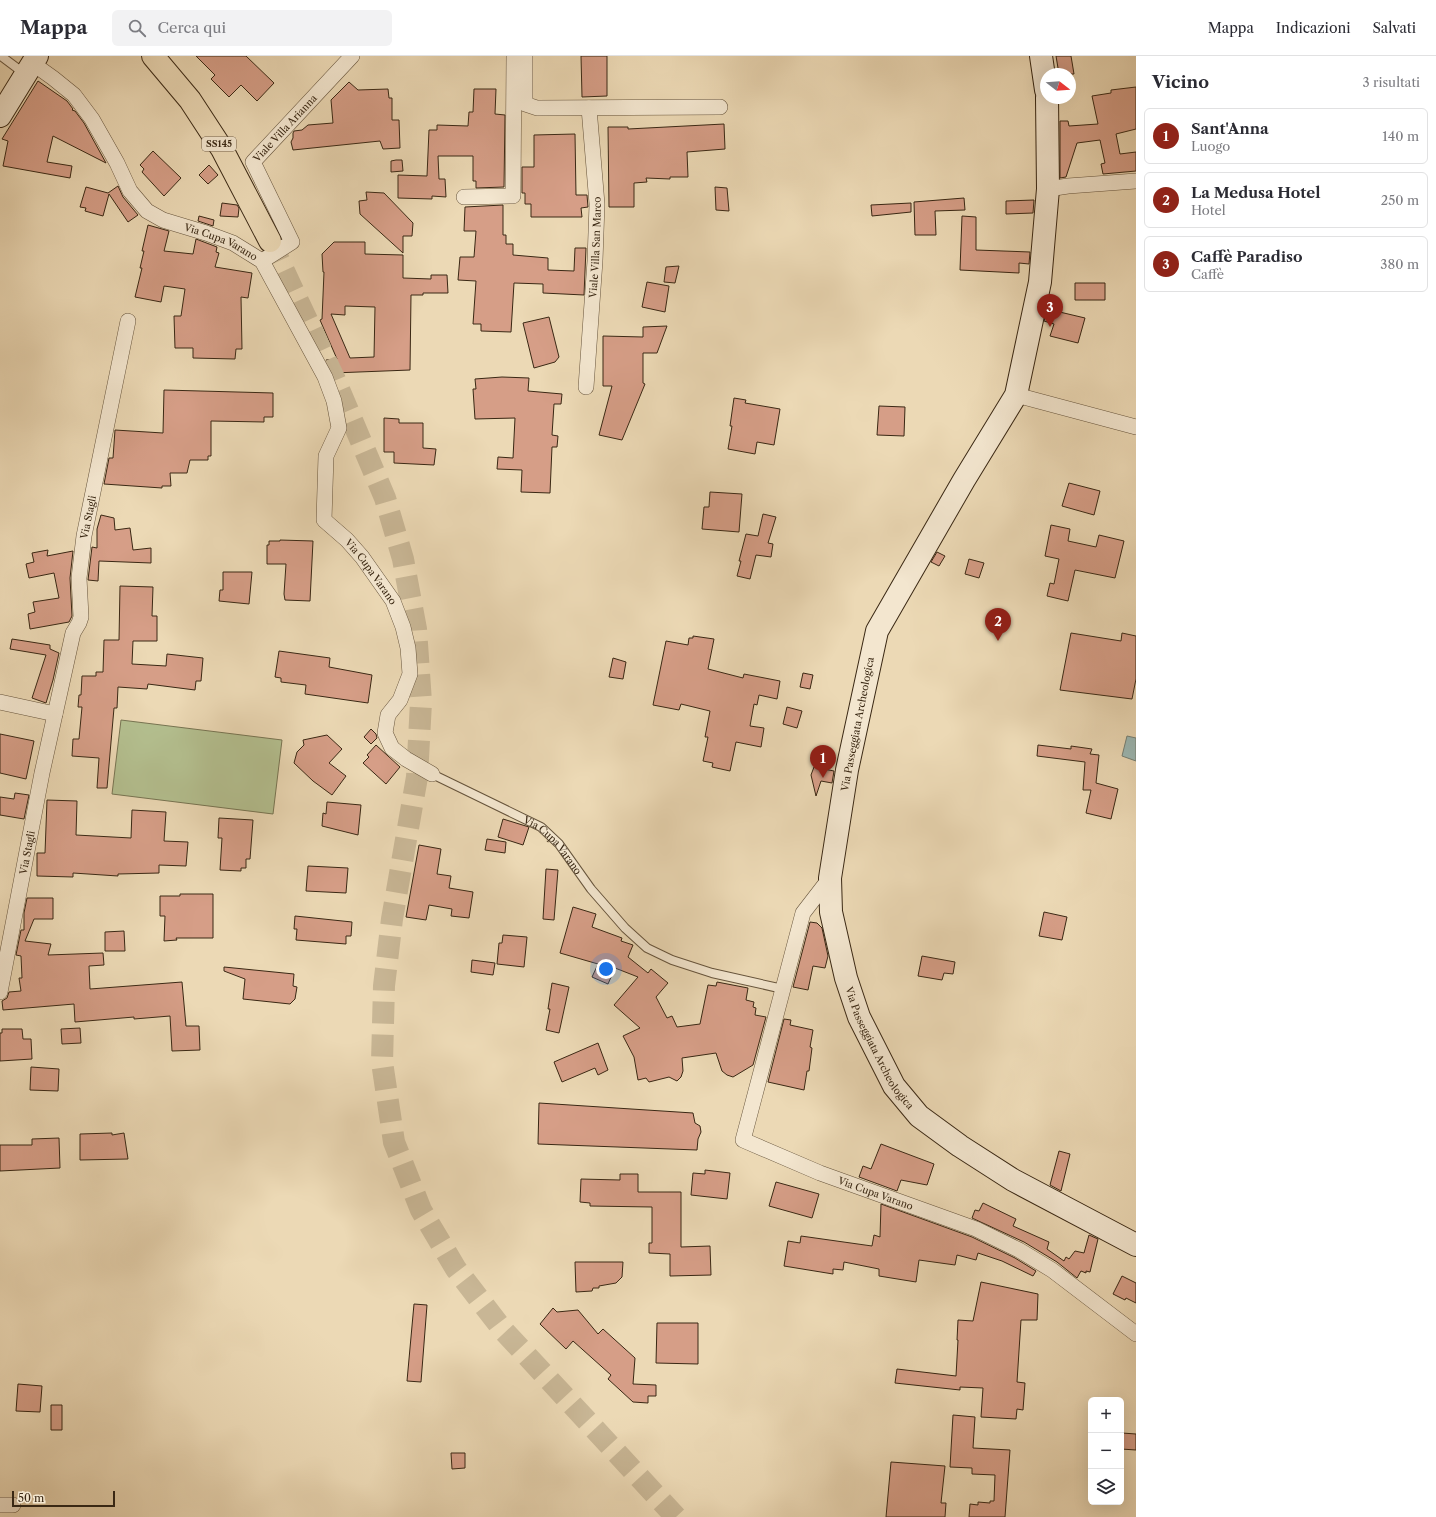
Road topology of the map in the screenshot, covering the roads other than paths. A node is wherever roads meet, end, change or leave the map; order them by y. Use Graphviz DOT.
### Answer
graph roads {
  1 [pos="1,56"];
  2 [pos="153,56"];
  3 [pos="352,56"];
  4 [pos="514,56"];
  5 [pos="525,56"];
  6 [pos="1041,56"];
  7 [pos="31,65"];
  8 [pos="1043,68"];
  9 [pos="1047,104"];
  10 [pos="720,107"];
  11 [pos="589,108"];
  12 [pos="0,116"];
  13 [pos="1136,181"];
  14 [pos="1048,189"];
  15 [pos="464,197"];
  16 [pos="270,241"];
  17 [pos="262,261"];
  18 [pos="128,321"];
  19 [pos="586,387"];
  20 [pos="1016,395"];
  21 [pos="1136,427"];
  22 [pos="0,702"];
  23 [pos="55,714"];
  24 [pos="432,774"];
  25 [pos="830,878"];
  26 [pos="783,989"];
  27 [pos="0,992"];
  28 [pos="1136,1244"];
  29 [pos="1136,1334"];
  1 -- 7 [label="lane"];
  2 -- 16 [label="highway, SS145"];
  3 -- 17 [label="street, Viale Villa Arianna"];
  4 -- 15 [label="street"];
  5 -- 11 [label="street"];
  6 -- 8 [label="street"];
  7 -- 12 [label="street"];
  7 -- 17 [label="street, Via Cupa Varano"];
  9 -- 14 [label="street, Via Passeggiata Archeologica"];
  10 -- 11 [label="street"];
  11 -- 19 [label="street, Viale Villa San Marco"];
  13 -- 14 [label="street"];
  14 -- 20 [label="street, Via Passeggiata Archeologica"];
  17 -- 24 [label="street, Via Cupa Varano"];
  18 -- 23 [label="street, Via Stagli"];
  20 -- 21 [label="street"];
  20 -- 25 [label="street, Via Passeggiata Archeologica"];
  22 -- 23 [label="street"];
  23 -- 27 [label="street, Via Stagli"];
  24 -- 26 [label="lane, Via Cupa Varano"];
  25 -- 26 [label="street, Via Cupa Varano"];
  25 -- 28 [label="street, Via Passeggiata Archeologica"];
  26 -- 29 [label="street, Via Cupa Varano"];
}
